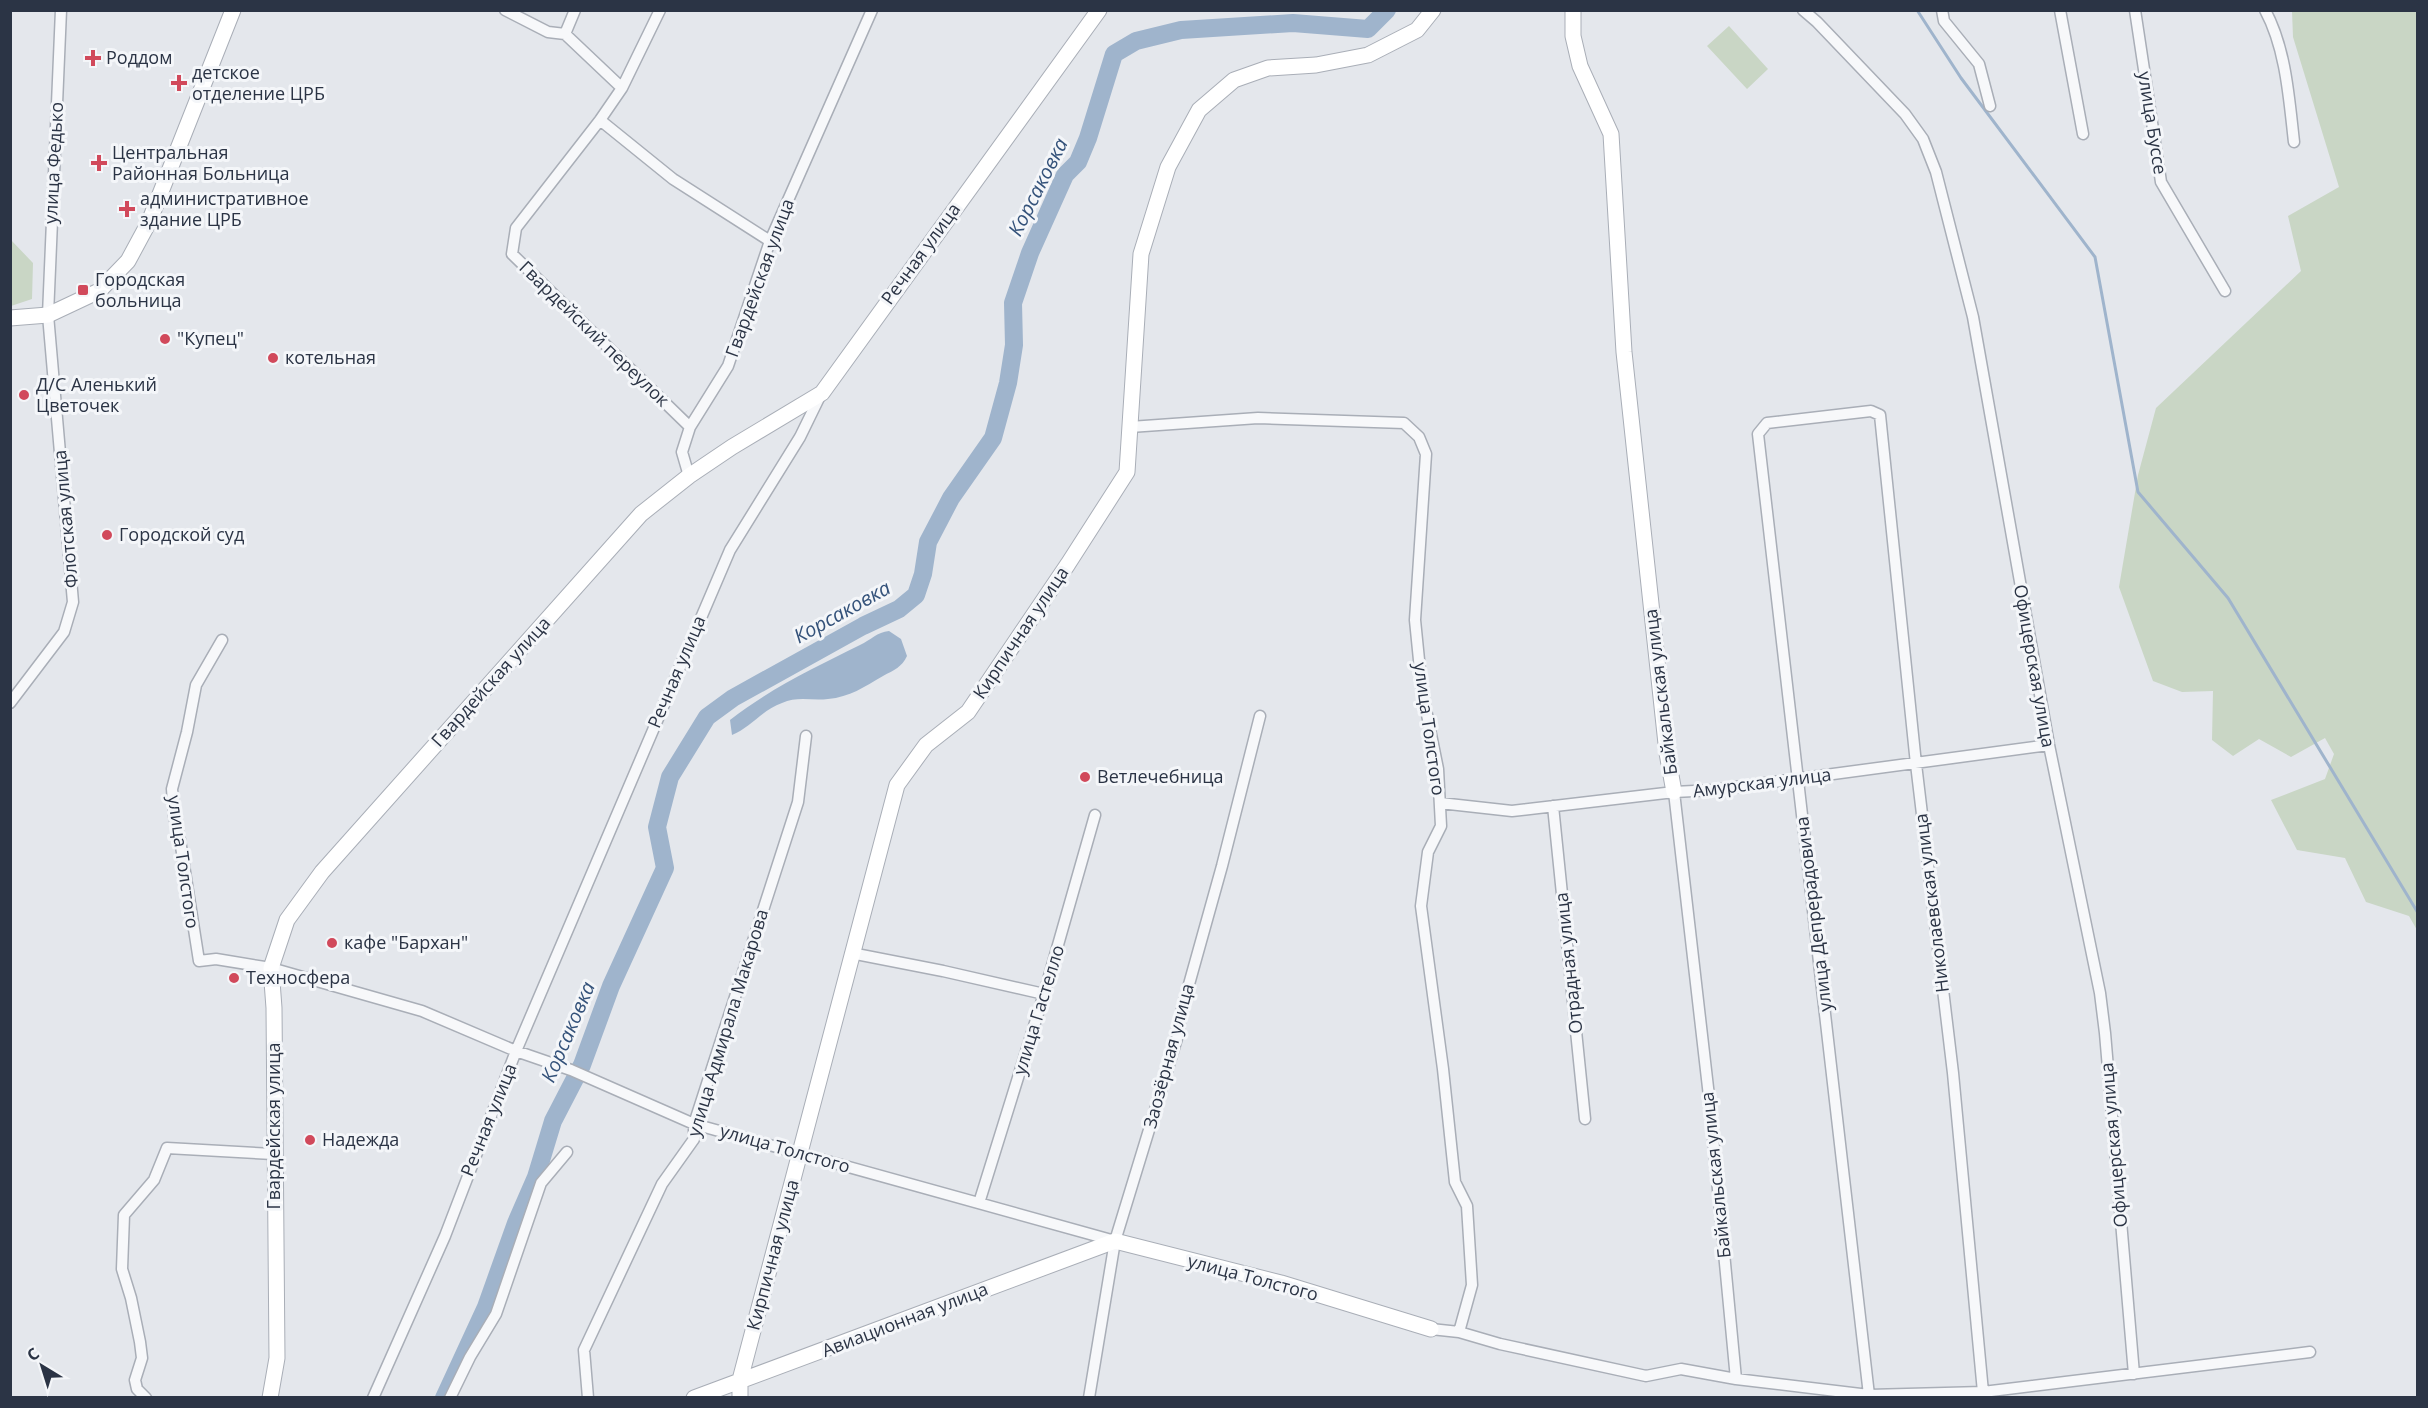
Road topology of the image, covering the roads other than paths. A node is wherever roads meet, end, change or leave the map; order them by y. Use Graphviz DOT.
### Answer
graph roads {
  1 [pos="61,10"];
  2 [pos="233,10"];
  3 [pos="505,10"];
  4 [pos="575,10"];
  5 [pos="660,10"];
  6 [pos="872,10"];
  7 [pos="1099,10"];
  8 [pos="1433,10"];
  9 [pos="1573,10"];
  10 [pos="1803,10"];
  11 [pos="1942,10"];
  12 [pos="2060,10"];
  13 [pos="2135,10"];
  14 [pos="2265,10"];
  15 [pos="565,34"];
  16 [pos="622,88"];
  17 [pos="1990,106"];
  18 [pos="600,120"];
  19 [pos="2083,134"];
  20 [pos="2294,142"];
  21 [pos="770,241"];
  22 [pos="2225,291"];
  23 [pos="48,315"];
  24 [pos="10,318"];
  25 [pos="822,393"];
  26 [pos="1880,416"];
  27 [pos="690,427"];
  28 [pos="1130,427"];
  29 [pos="689,476"];
  30 [pos="222,640"];
  31 [pos="10,703"];
  32 [pos="1260,716"];
  33 [pos="806,736"];
  34 [pos="2049,746"];
  35 [pos="1916,764"];
  36 [pos="1798,777"];
  37 [pos="1674,792"];
  38 [pos="1440,803"];
  39 [pos="1553,806"];
  40 [pos="1095,815"];
  41 [pos="851,953"];
  42 [pos="271,968"];
  43 [pos="1044,994"];
  44 [pos="516,1051"];
  45 [pos="1585,1119"];
  46 [pos="694,1124"];
  47 [pos="567,1152"];
  48 [pos="800,1153"];
  49 [pos="273,1154"];
  50 [pos="979,1203"];
  51 [pos="1115,1241"];
  52 [pos="1431,1329"];
  53 [pos="1459,1332"];
  54 [pos="2310,1352"];
  55 [pos="2134,1374"];
  56 [pos="1736,1379"];
  57 [pos="740,1380"];
  58 [pos="1983,1392"];
  59 [pos="1869,1395"];
  60 [pos="146,1398"];
  61 [pos="270,1398"];
  62 [pos="373,1398"];
  63 [pos="450,1398"];
  64 [pos="588,1398"];
  65 [pos="694,1398"];
  66 [pos="740,1398"];
  67 [pos="1089,1398"];
  1 -- 23 [label="street, улица Федько"];
  2 -- 23 [label="street"];
  3 -- 15 [label="street"];
  4 -- 15 [label="street"];
  5 -- 16 [label="street, Гвардейский переулок"];
  6 -- 21 [label="street, Гвардейская улица"];
  7 -- 25 [label="street, Речная улица"];
  8 -- 28 [label="street, Кирпичная улица"];
  9 -- 37 [label="street, Байкальская улица"];
  10 -- 34 [label="street, Офицерская улица"];
  11 -- 17 [label="street"];
  12 -- 19 [label="street"];
  13 -- 22 [label="street, улица Буссе"];
  14 -- 20 [label="street"];
  15 -- 16 [label="street"];
  16 -- 18 [label="street, Гвардейский переулок"];
  18 -- 21 [label="street"];
  18 -- 27 [label="street, Гвардейский переулок"];
  21 -- 27 [label="street, Гвардейская улица"];
  23 -- 24 [label="street"];
  23 -- 31 [label="street, Флотская улица"];
  25 -- 29 [label="street"];
  25 -- 44 [label="street, Речная улица"];
  26 -- 35 [label="street, Николаевская улица"];
  26 -- 36 [label="street, улица Депрерадовича"];
  27 -- 29 [label="street, Гвардейская улица"];
  28 -- 38 [label="street, улица Толстого"];
  28 -- 41 [label="street, Кирпичная улица"];
  29 -- 42 [label="street, Гвардейская улица"];
  30 -- 42 [label="street, улица Толстого"];
  32 -- 51 [label="street, Заозёрная улица"];
  33 -- 46 [label="street, улица Адмирала Макарова"];
  34 -- 35 [label="street, Амурская улица"];
  34 -- 55 [label="street, Офицерская улица"];
  35 -- 36 [label="street, Амурская улица"];
  35 -- 58 [label="street, Николаевская улица"];
  36 -- 37 [label="street, Амурская улица"];
  36 -- 59 [label="street, улица Депрерадовича"];
  37 -- 39 [label="street, Амурская улица"];
  37 -- 56 [label="street, Байкальская улица"];
  38 -- 39 [label="street, Амурская улица"];
  38 -- 53 [label="street, улица Толстого"];
  39 -- 45 [label="street, Отрадная улица"];
  40 -- 43 [label="street, улица Гастелло"];
  41 -- 43 [label="street"];
  41 -- 48 [label="street, Кирпичная улица"];
  42 -- 44 [label="street, улица Толстого"];
  42 -- 49 [label="street, Гвардейская улица"];
  43 -- 50 [label="street, улица Гастелло"];
  44 -- 46 [label="street, улица Толстого"];
  44 -- 62 [label="street, Речная улица"];
  46 -- 48 [label="street, улица Толстого"];
  46 -- 64 [label="street, улица Адмирала Макарова"];
  47 -- 63 [label="street"];
  48 -- 50 [label="street, улица Толстого"];
  48 -- 57 [label="street, Кирпичная улица"];
  49 -- 60 [label="street"];
  49 -- 61 [label="street, Гвардейская улица"];
  50 -- 51 [label="street, улица Толстого"];
  51 -- 52 [label="street, улица Толстого"];
  51 -- 57 [label="street, Авиационная улица"];
  51 -- 67 [label="street, Заозёрная улица"];
  52 -- 53 [label="street, улица Толстого"];
  53 -- 56 [label="street"];
  54 -- 55 [label="street"];
  55 -- 58 [label="street"];
  56 -- 59 [label="street"];
  57 -- 65 [label="street, Авиационная улица"];
  57 -- 66 [label="street, Кирпичная улица"];
  58 -- 59 [label="street"];
}
